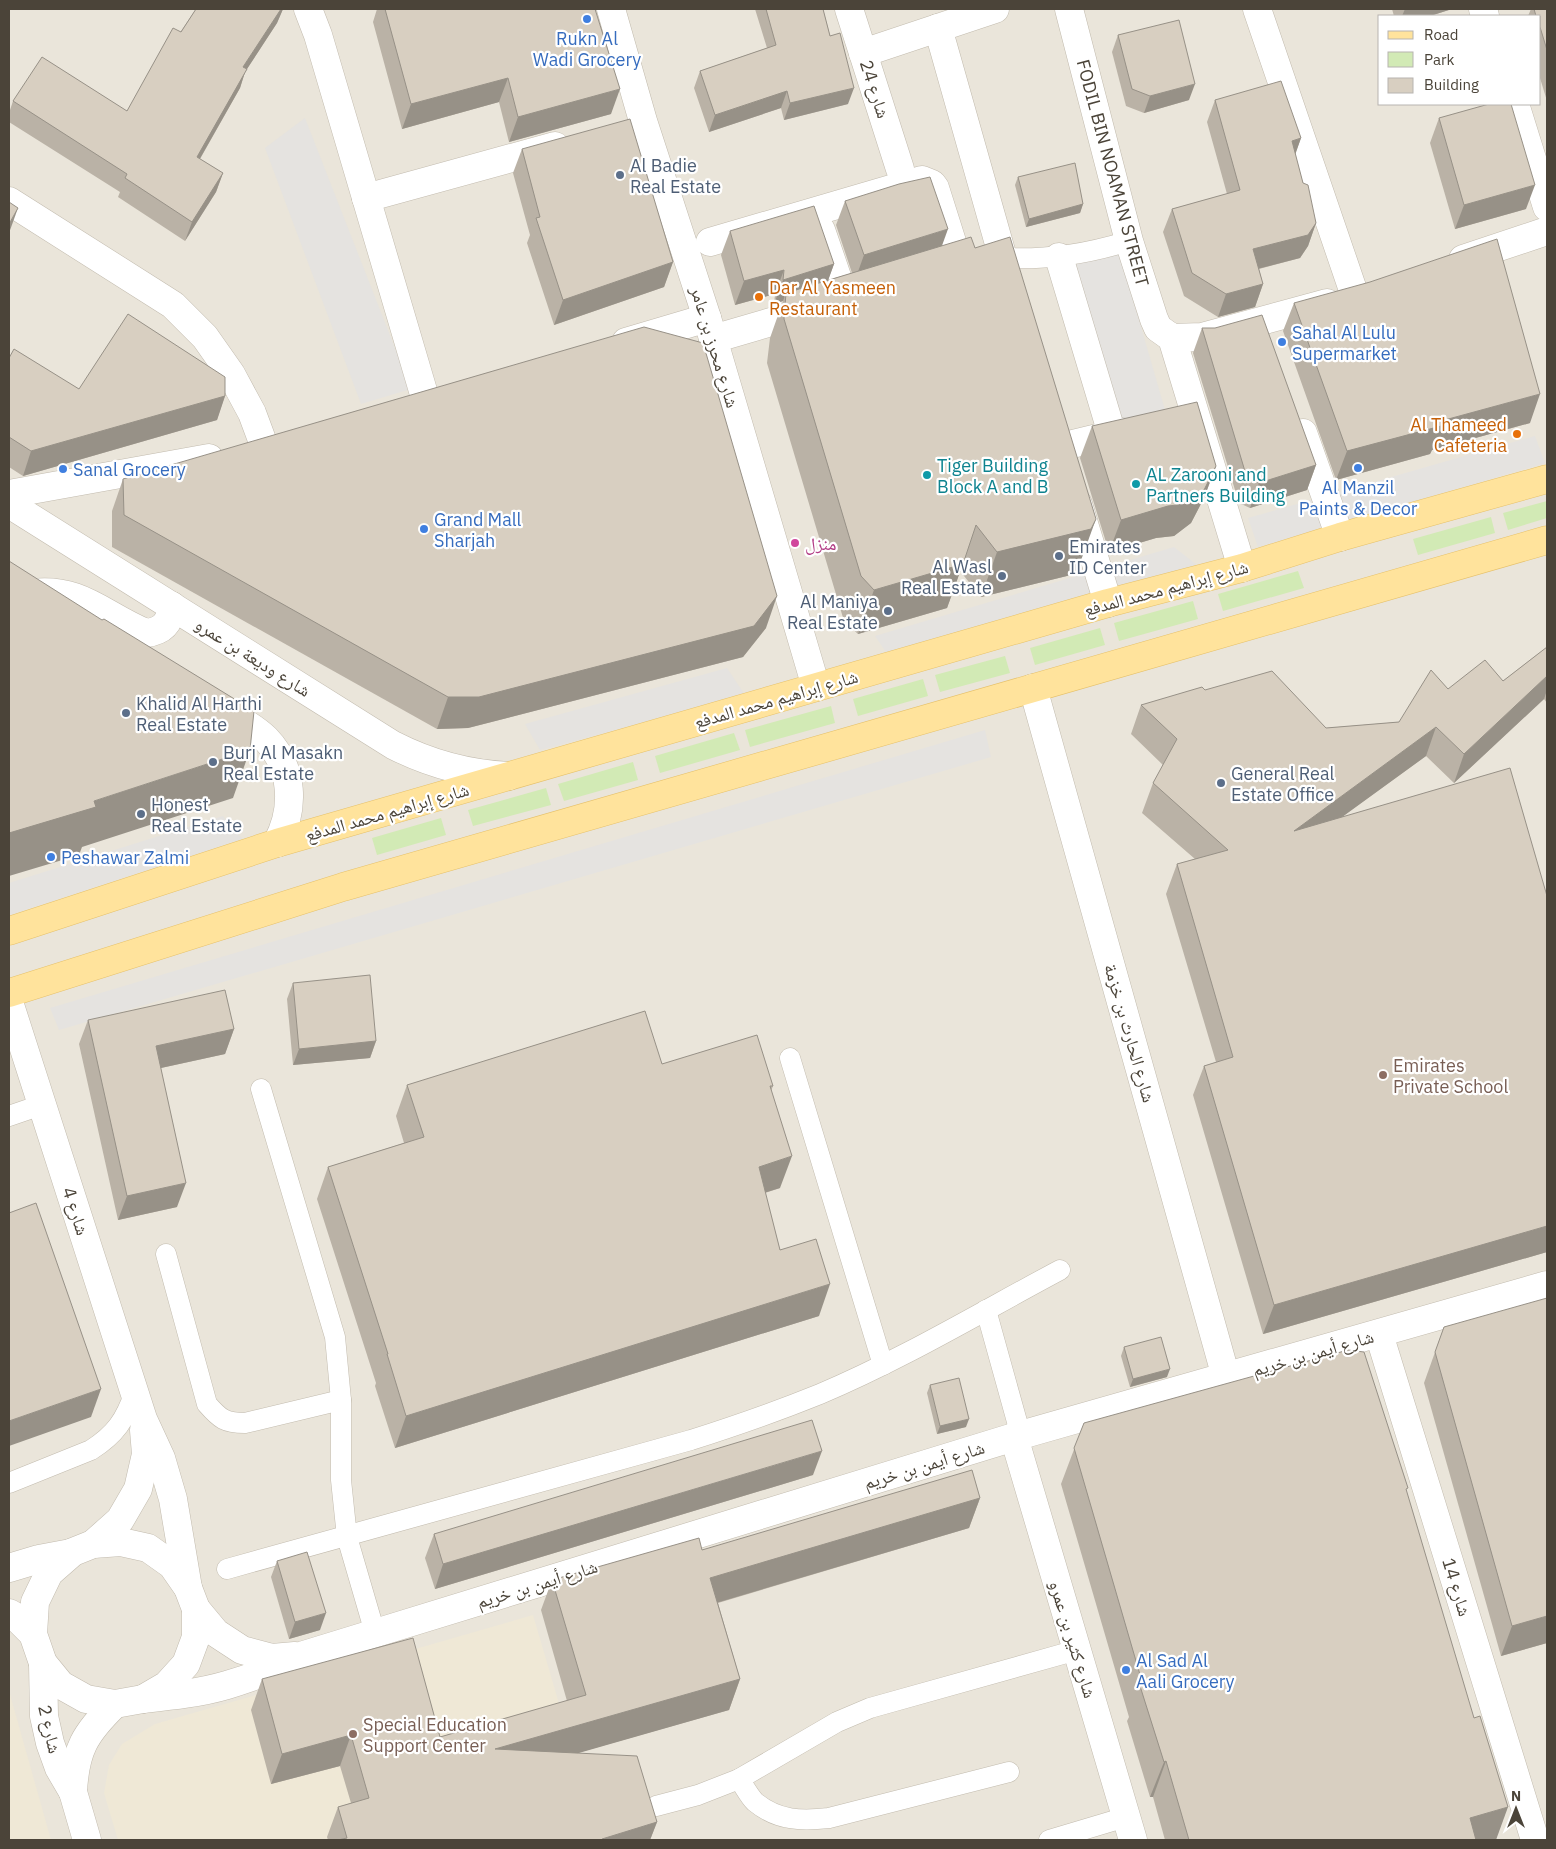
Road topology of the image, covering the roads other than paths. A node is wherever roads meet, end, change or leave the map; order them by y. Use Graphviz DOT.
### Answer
graph roads {
  1 [pos="308,9"];
  2 [pos="611,9"];
  3 [pos="849,9"];
  4 [pos="995,9"];
  5 [pos="1070,9"];
  6 [pos="1257,9"];
  7 [pos="938,28"];
  8 [pos="863,53"];
  9 [pos="1514,105"];
  10 [pos="643,121"];
  11 [pos="615,129"];
  12 [pos="576,140"];
  13 [pos="900,169"];
  14 [pos="366,198"];
  15 [pos="9,201"];
  16 [pos="1547,208"];
  17 [pos="815,211"];
  18 [pos="1547,231"];
  19 [pos="1129,241"];
  20 [pos="710,242"];
  21 [pos="1059,257"];
  22 [pos="1003,258"];
  23 [pos="1438,268"];
  24 [pos="1012,286"];
  25 [pos="1383,287"];
  26 [pos="1355,296"];
  27 [pos="710,329"];
  28 [pos="1168,336"];
  29 [pos="604,348"];
  30 [pos="454,392"];
  31 [pos="1293,405"];
  32 [pos="1196,416"];
  33 [pos="1112,434"];
  34 [pos="1547,478"];
  35 [pos="9,494"];
  36 [pos="9,504"];
  37 [pos="1340,537"];
  38 [pos="1547,540"];
  39 [pos="1242,568"];
  40 [pos="9,578"];
  41 [pos="32,593"];
  42 [pos="1108,603"];
  43 [pos="172,606"];
  44 [pos="132,654"];
  45 [pos="816,687"];
  46 [pos="1033,688"];
  47 [pos="199,695"];
  48 [pos="510,776"];
  49 [pos="278,843"];
  50 [pos="9,931"];
  51 [pos="9,994"];
  52 [pos="9,1002"];
  53 [pos="790,1058"];
  54 [pos="261,1089"];
  55 [pos="41,1105"];
  56 [pos="9,1116"];
  57 [pos="166,1254"];
  58 [pos="1060,1270"];
  59 [pos="1547,1285"];
  60 [pos="986,1310"];
  61 [pos="1379,1334"];
  62 [pos="883,1365"];
  63 [pos="1226,1377"];
  64 [pos="135,1392"];
  65 [pos="341,1400"];
  66 [pos="143,1419"];
  67 [pos="1017,1437"];
  68 [pos="9,1483"];
  69 [pos="347,1537"];
  70 [pos="83,1548"];
  71 [pos="9,1568"];
  72 [pos="227,1569"];
  73 [pos="192,1598"];
  74 [pos="9,1613"];
  75 [pos="33,1634"];
  76 [pos="375,1634"];
  77 [pos="1077,1650"];
  78 [pos="304,1656"];
  79 [pos="42,1663"];
  80 [pos="143,1699"];
  81 [pos="115,1704"];
  82 [pos="1009,1772"];
  83 [pos="739,1779"];
  84 [pos="73,1792"];
  85 [pos="656,1806"];
  86 [pos="1130,1829"];
  87 [pos="87,1840"];
  88 [pos="1049,1840"];
  89 [pos="1535,1840"];
  1 -- 14 [label="street"];
  2 -- 10 [label="street, شارع محرز بن عامر"];
  3 -- 8 [label="street, شارع 24"];
  4 -- 7 [label="street"];
  5 -- 19 [label="street, FODIL BIN NOAMAN STREET"];
  6 -- 26 [label="street"];
  7 -- 8 [label="street"];
  7 -- 22 [label="street"];
  8 -- 13 [label="street, شارع 24"];
  9 -- 16 [label="street"];
  10 -- 11 [label="street"];
  10 -- 27 [label="street, شارع محرز بن عامر"];
  12 -- 14 [label="street"];
  14 -- 30 [label="street"];
  15 -- 35 [label="street"];
  17 -- 20 [label="street"];
  17 -- 22 [label="street"];
  17 -- 27 [label="street"];
  18 -- 23 [label="street"];
  19 -- 21 [label="lane"];
  19 -- 28 [label="street, FODIL BIN NOAMAN STREET"];
  21 -- 22 [label="lane"];
  21 -- 33 [label="street"];
  22 -- 24 [label="street"];
  25 -- 26 [label="street"];
  26 -- 28 [label="street"];
  27 -- 29 [label="street"];
  27 -- 45 [label="street, شارع محرز بن عامر"];
  28 -- 32 [label="street, FODIL BIN NOAMAN STREET"];
  31 -- 37 [label="street"];
  32 -- 33 [label="street"];
  32 -- 39 [label="street, FODIL BIN NOAMAN STREET"];
  33 -- 42 [label="street"];
  34 -- 37 [label="main road, شارع إبراهيم محمد المدفع"];
  36 -- 43 [label="street, شارع وديعة بن عمرو"];
  37 -- 39 [label="main road, شارع إبراهيم محمد المدفع"];
  38 -- 46 [label="main road"];
  39 -- 42 [label="main road, شارع إبراهيم محمد المدفع"];
  40 -- 41 [label="street"];
  41 -- 43 [label="street"];
  41 -- 44 [label="street"];
  42 -- 45 [label="main road, شارع إبراهيم محمد المدفع"];
  43 -- 48 [label="street, شارع وديعة بن عمرو"];
  45 -- 48 [label="main road, شارع إبراهيم محمد المدفع"];
  46 -- 51 [label="main road"];
  46 -- 63 [label="street, شارع الحارث بن خزمة"];
  47 -- 49 [label="street"];
  48 -- 49 [label="main road, شارع إبراهيم محمد المدفع"];
  49 -- 50 [label="main road, شارع إبراهيم محمد المدفع"];
  52 -- 55 [label="street, شارع 4"];
  53 -- 62 [label="lane"];
  54 -- 65 [label="lane"];
  55 -- 56 [label="lane"];
  55 -- 64 [label="street, شارع 4"];
  57 -- 65 [label="lane"];
  58 -- 60 [label="lane"];
  59 -- 61 [label="street, شارع أيمن بن خريم"];
  60 -- 62 [label="lane"];
  60 -- 67 [label="lane"];
  61 -- 63 [label="street, شارع أيمن بن خريم"];
  61 -- 89 [label="street, شارع 14"];
  62 -- 69 [label="lane"];
  63 -- 67 [label="street, شارع أيمن بن خريم"];
  64 -- 66 [label="street, شارع 4"];
  64 -- 68 [label="lane"];
  65 -- 69 [label="lane"];
  66 -- 70 [label="street, شارع 4"];
  66 -- 73 [label="street, شارع 4"];
  67 -- 76 [label="street, شارع أيمن بن خريم"];
  67 -- 77 [label="street, شارع كثير بن عمرو"];
  69 -- 72 [label="lane"];
  69 -- 76 [label="lane"];
  70 -- 71 [label="street"];
  70 -- 73 [label="street"];
  70 -- 75 [label="street"];
  73 -- 78 [label="street, شارع أيمن بن خريم"];
  73 -- 80 [label="street"];
  74 -- 75 [label="street"];
  75 -- 79 [label="street"];
  76 -- 78 [label="street, شارع أيمن بن خريم"];
  77 -- 83 [label="lane"];
  77 -- 86 [label="street, شارع كثير بن عمرو"];
  78 -- 80 [label="street, شارع أيمن بن خريم"];
  79 -- 81 [label="street"];
  79 -- 84 [label="street, شارع 2"];
  80 -- 81 [label="street"];
  81 -- 84 [label="street, شارع 2"];
  82 -- 83 [label="lane"];
  83 -- 85 [label="lane"];
  84 -- 87 [label="street, شارع 2"];
  86 -- 88 [label="lane"];
}
